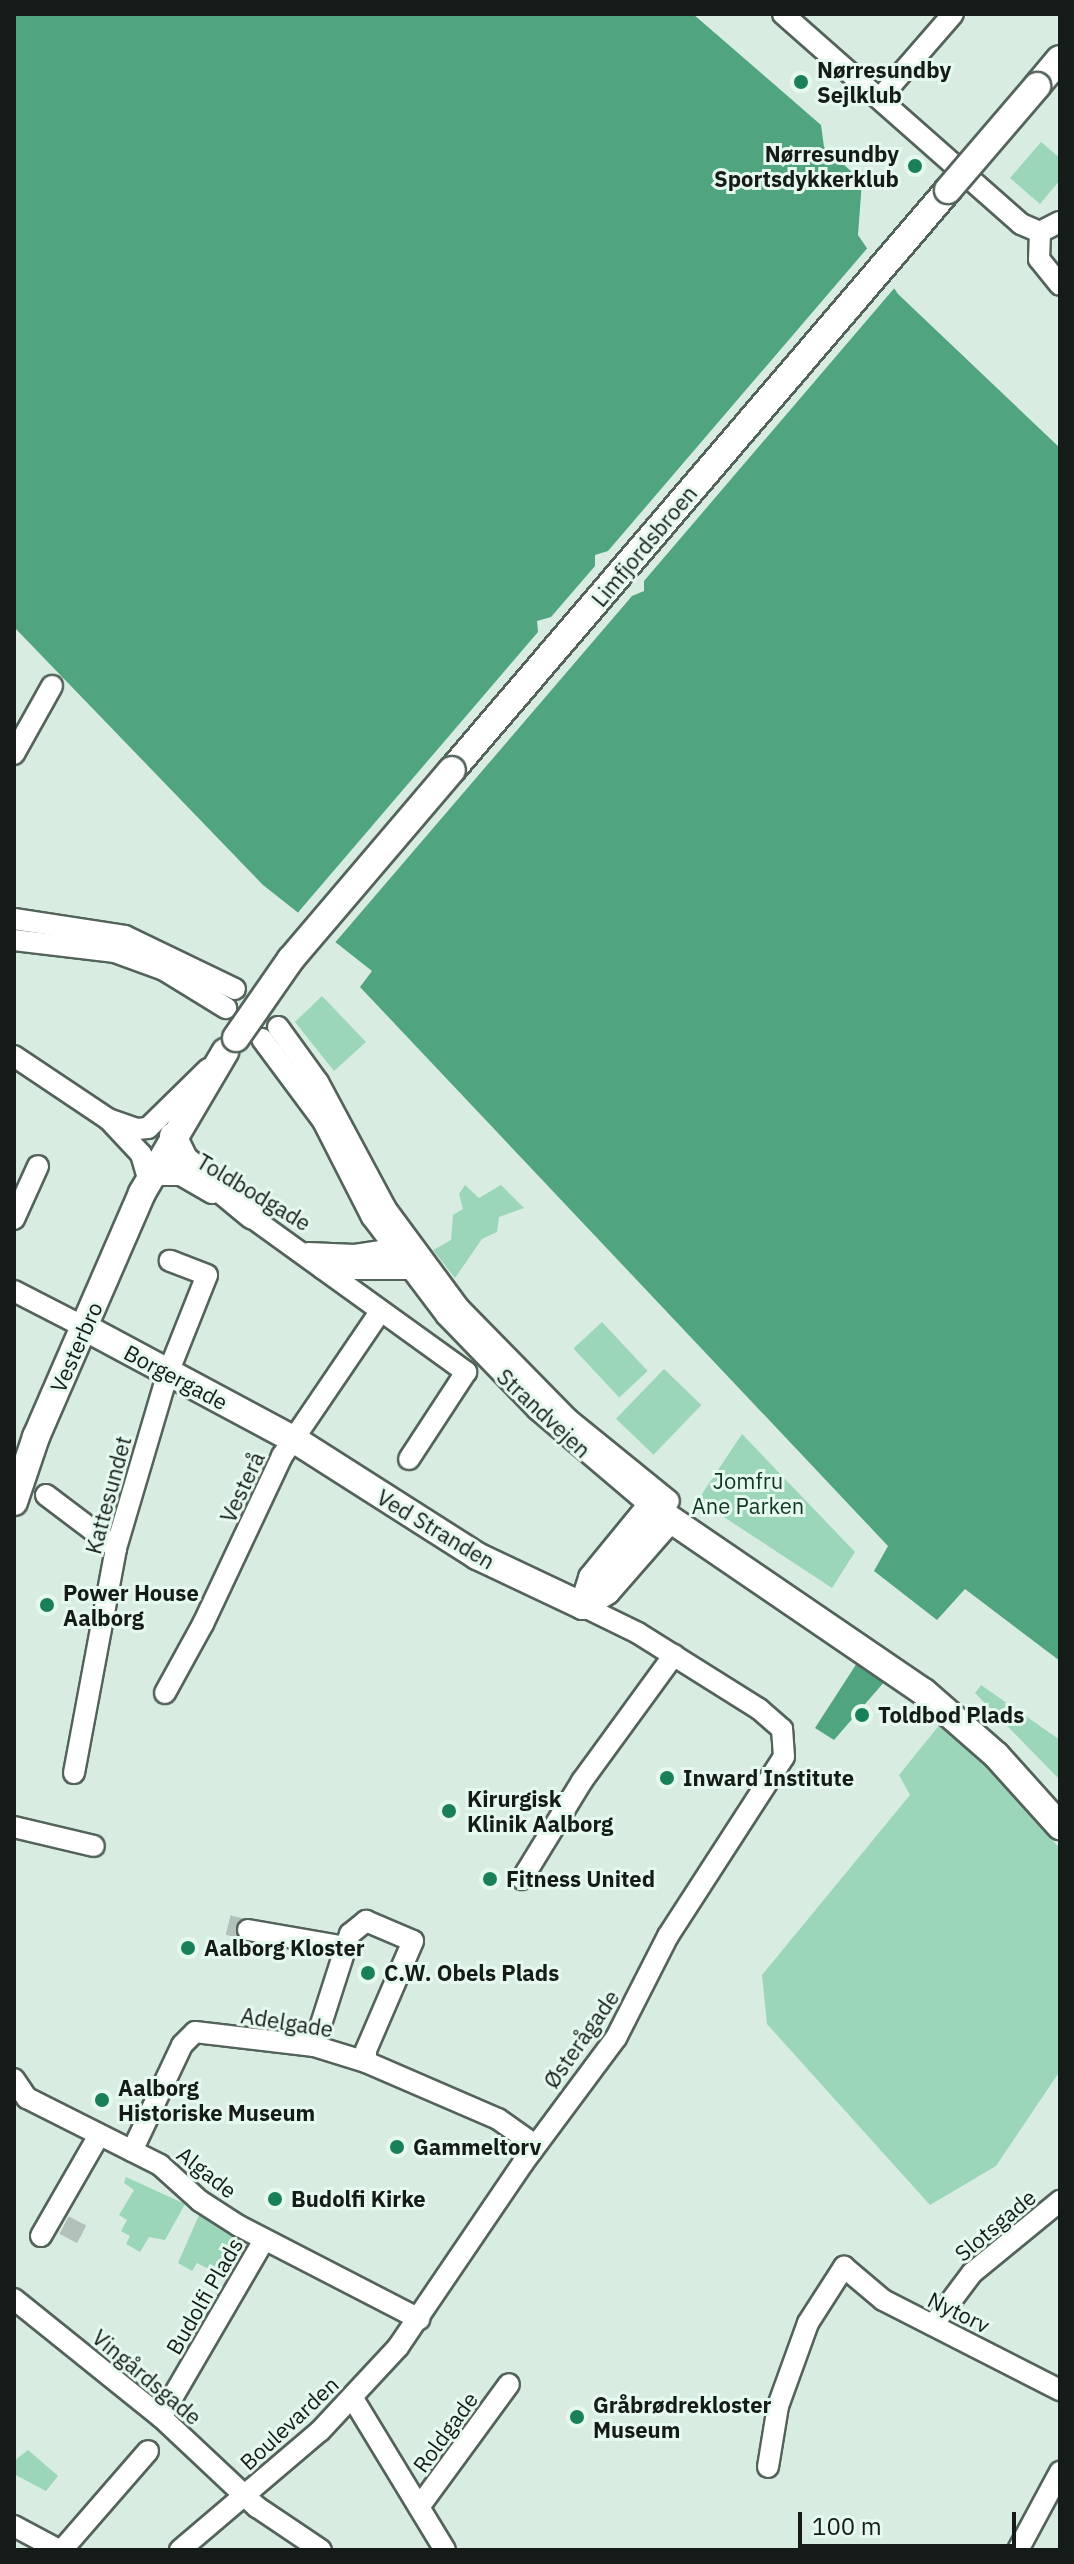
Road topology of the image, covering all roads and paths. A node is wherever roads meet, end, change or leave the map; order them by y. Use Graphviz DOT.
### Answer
graph roads {
  1 [pos="783,14"];
  2 [pos="953,14"];
  3 [pos="1060,59"];
  4 [pos="880,98"];
  5 [pos="1060,222"];
  6 [pos="1040,232"];
  7 [pos="1060,285"];
  8 [pos="52,686"];
  9 [pos="14,754"];
  10 [pos="14,919"];
  11 [pos="14,940"];
  12 [pos="235,989"];
  13 [pos="226,1008"];
  14 [pos="250,1039"];
  15 [pos="14,1056"];
  16 [pos="108,1119"];
  17 [pos="173,1136"];
  18 [pos="38,1166"];
  19 [pos="147,1180"];
  20 [pos="253,1216"];
  21 [pos="14,1219"];
  22 [pos="404,1248"];
  23 [pos="308,1253"];
  24 [pos="170,1261"];
  25 [pos="323,1269"];
  26 [pos="411,1269"];
  27 [pos="14,1291"];
  28 [pos="380,1312"];
  29 [pos="84,1327"];
  30 [pos="168,1373"];
  31 [pos="295,1440"];
  32 [pos="409,1459"];
  33 [pos="46,1495"];
  34 [pos="14,1502"];
  35 [pos="663,1509"];
  36 [pos="116,1548"];
  37 [pos="583,1606"];
  38 [pos="674,1655"];
  39 [pos="928,1687"];
  40 [pos="165,1693"];
  41 [pos="785,1736"];
  42 [pos="74,1773"];
  43 [pos="1060,1804"];
  44 [pos="1060,1826"];
  45 [pos="14,1827"];
  46 [pos="94,1846"];
  47 [pos="522,1879"];
  48 [pos="248,1930"];
  49 [pos="345,1947"];
  50 [pos="314,2046"];
  51 [pos="366,2062"];
  52 [pos="15,2084"];
  53 [pos="99,2135"];
  54 [pos="535,2145"];
  55 [pos="132,2151"];
  56 [pos="1060,2201"];
  57 [pos="52,2227"];
  58 [pos="264,2240"];
  59 [pos="14,2299"];
  60 [pos="419,2319"];
  61 [pos="933,2325"];
  62 [pos="509,2384"];
  63 [pos="1060,2390"];
  64 [pos="352,2397"];
  65 [pos="161,2417"];
  66 [pos="148,2451"];
  67 [pos="768,2467"];
  68 [pos="1060,2472"];
  69 [pos="245,2496"];
  70 [pos="419,2507"];
  71 [pos="14,2526"];
  72 [pos="60,2550"];
  73 [pos="180,2550"];
  74 [pos="321,2550"];
  75 [pos="445,2550"];
  76 [pos="1018,2550"];
  1 -- 4 [label="street"];
  2 -- 4 [label="street"];
  3 -- 14 [label="main road, Limfjordsbroen, bridge"];
  4 -- 6 [label="street"];
  5 -- 6 [label="street"];
  6 -- 7 [label="street"];
  8 -- 9 [label="street"];
  10 -- 12 [label="street"];
  11 -- 13 [label="street"];
  14 -- 16 [label="street"];
  14 -- 17 [label="main road, Vesterbro"];
  14 -- 19 [label="main road, Vesterbro"];
  14 -- 22 [label="street, Strandvejen"];
  15 -- 16 [label="street"];
  16 -- 19 [label="street"];
  17 -- 19 [label="main road, Vesterbro"];
  17 -- 20 [label="main road"];
  18 -- 21 [label="street"];
  19 -- 20 [label="street, Toldbodgade"];
  19 -- 29 [label="main road, Vesterbro"];
  20 -- 23 [label="street, Toldbodgade"];
  22 -- 23 [label="street"];
  22 -- 26 [label="street, Strandvejen"];
  22 -- 35 [label="street, Strandvejen"];
  23 -- 25 [label="street, Toldbodgade"];
  24 -- 30 [label="street, Kattesundet"];
  25 -- 26 [label="street"];
  25 -- 28 [label="street, Toldbodgade"];
  26 -- 35 [label="street, Strandvejen"];
  27 -- 29 [label="street, Borgergade"];
  28 -- 31 [label="street, Vesterå"];
  28 -- 32 [label="street"];
  29 -- 30 [label="main road, Borgergade"];
  29 -- 34 [label="main road, Vesterbro"];
  30 -- 31 [label="main road, Borgergade"];
  30 -- 36 [label="street, Kattesundet"];
  31 -- 37 [label="main road, Ved Stranden"];
  31 -- 40 [label="street, Vesterå"];
  33 -- 36 [label="street"];
  35 -- 37 [label="main road"];
  35 -- 39 [label="main road, Strandvejen"];
  36 -- 42 [label="street, Kattesundet"];
  37 -- 38 [label="street, Ved Stranden"];
  38 -- 41 [label="street, Ved Stranden"];
  38 -- 47 [label="street"];
  39 -- 43 [label="main road"];
  39 -- 44 [label="main road"];
  41 -- 54 [label="street, Østerågade"];
  45 -- 46 [label="street"];
  48 -- 49 [label="street"];
  49 -- 50 [label="street"];
  49 -- 51 [label="street"];
  50 -- 51 [label="street, Adelgade"];
  50 -- 55 [label="street, Adelgade"];
  51 -- 54 [label="street, Adelgade"];
  52 -- 53 [label="street, Algade"];
  53 -- 55 [label="street, Algade"];
  53 -- 57 [label="street"];
  54 -- 60 [label="street, Østerågade"];
  55 -- 58 [label="street, Algade"];
  56 -- 61 [label="street, Slotsgade"];
  58 -- 60 [label="street, Algade"];
  58 -- 65 [label="street, Budolfi Plads"];
  59 -- 65 [label="street, Vingårdsgade"];
  60 -- 64 [label="street, Boulevarden"];
  61 -- 63 [label="street, Nytorv"];
  61 -- 67 [label="street, Nytorv"];
  62 -- 70 [label="street, Roldgade"];
  64 -- 69 [label="street, Boulevarden"];
  64 -- 70 [label="street"];
  65 -- 69 [label="street, Vingårdsgade"];
  66 -- 72 [label="street"];
  68 -- 76 [label="street"];
  69 -- 73 [label="street, Boulevarden"];
  69 -- 74 [label="street, Vingårdsgade"];
  70 -- 75 [label="street"];
  71 -- 72 [label="street"];
}
